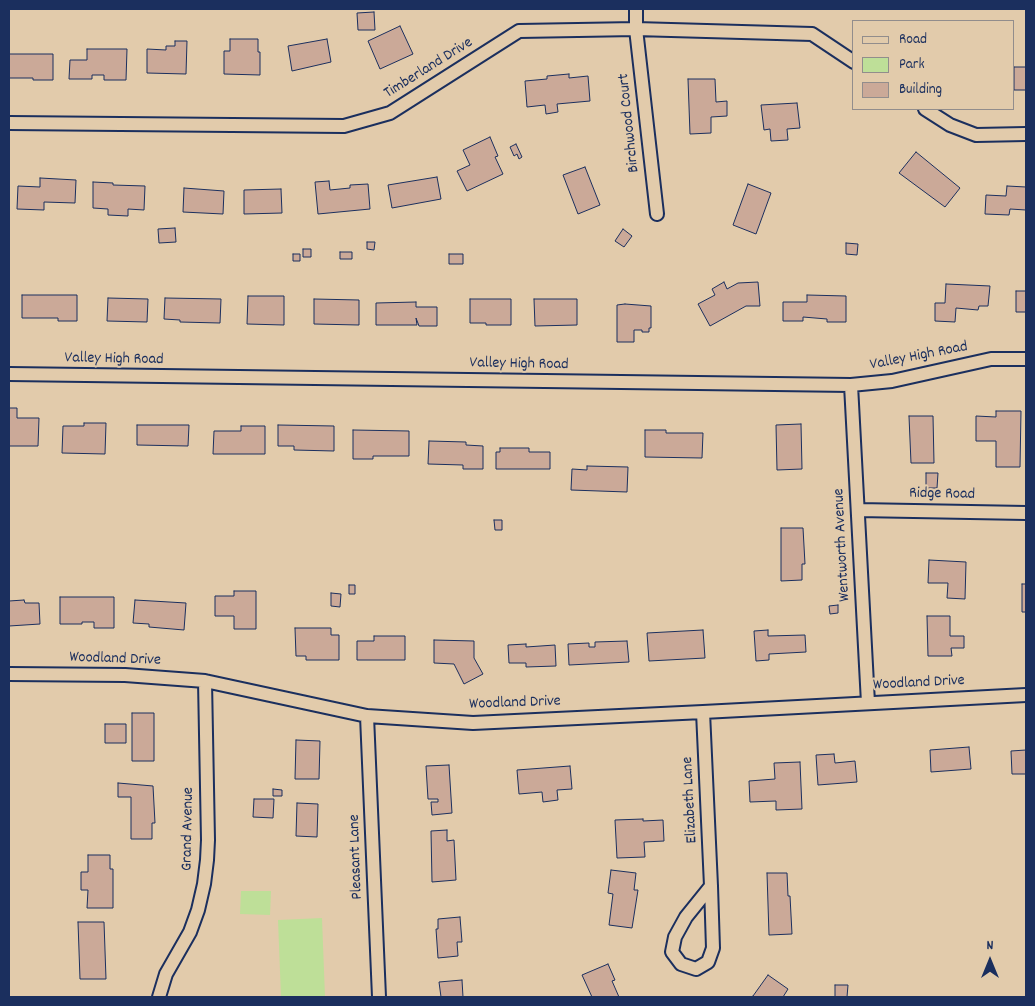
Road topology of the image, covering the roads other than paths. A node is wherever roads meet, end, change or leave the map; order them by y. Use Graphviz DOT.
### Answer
graph roads {
  1 [pos="636,9"];
  2 [pos="636,29"];
  3 [pos="852,61"];
  4 [pos="927,110"];
  5 [pos="9,123"];
  6 [pos="1026,134"];
  7 [pos="657,214"];
  8 [pos="1026,359"];
  9 [pos="9,374"];
  10 [pos="851,385"];
  11 [pos="858,510"];
  12 [pos="1026,513"];
  13 [pos="9,674"];
  14 [pos="205,681"];
  15 [pos="1026,696"];
  16 [pos="868,703"];
  17 [pos="703,712"];
  18 [pos="367,716"];
  19 [pos="711,886"];
  20 [pos="158,997"];
  21 [pos="379,997"];
  1 -- 2 [label="street, Birchwood Court"];
  2 -- 3 [label="street, Timberland Drive"];
  2 -- 5 [label="street, Timberland Drive"];
  2 -- 7 [label="street, Birchwood Court"];
  4 -- 6 [label="street"];
  8 -- 10 [label="street, Valley High Road"];
  9 -- 10 [label="street, Valley High Road"];
  10 -- 11 [label="street, Wentworth Avenue"];
  11 -- 12 [label="street, Ridge Road"];
  11 -- 16 [label="street, Wentworth Avenue"];
  13 -- 14 [label="street, Woodland Drive"];
  14 -- 18 [label="street, Woodland Drive"];
  14 -- 20 [label="street, Grand Avenue"];
  15 -- 16 [label="street, Woodland Drive"];
  16 -- 17 [label="street, Woodland Drive"];
  17 -- 18 [label="street, Woodland Drive"];
  17 -- 19 [label="street, Elizabeth Lane"];
  18 -- 21 [label="street, Pleasant Lane"];
  19 -- 19 [label="street, Elizabeth Lane"];
}
